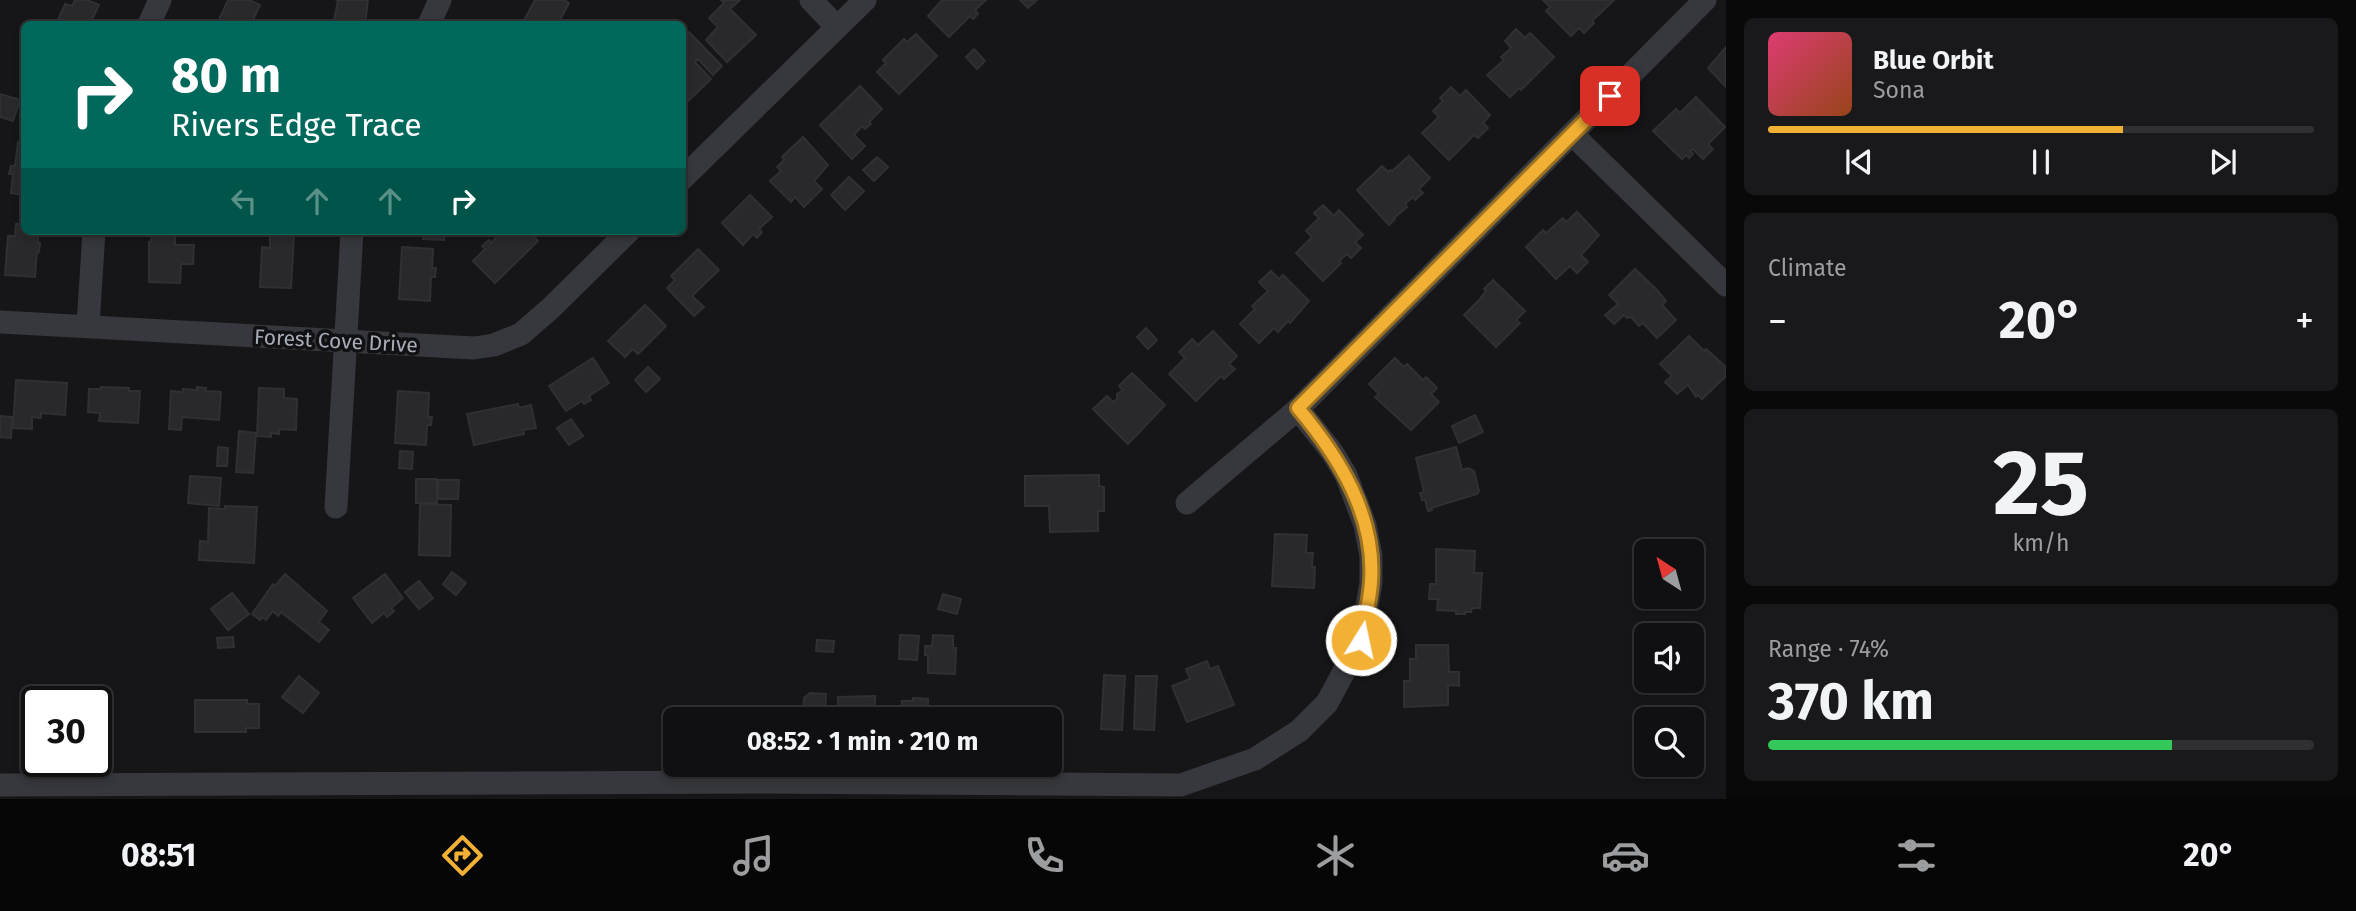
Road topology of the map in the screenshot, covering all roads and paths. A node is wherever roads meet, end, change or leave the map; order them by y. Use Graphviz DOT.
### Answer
graph roads {
  1 [pos="160,0"];
  2 [pos="440,0"];
  3 [pos="811,0"];
  4 [pos="864,0"];
  5 [pos="1705,0"];
  6 [pos="150,21"];
  7 [pos="430,21"];
  8 [pos="837,27"];
  9 [pos="1572,134"];
  10 [pos="686,175"];
  11 [pos="94,235"];
  12 [pos="352,235"];
  13 [pos="625,235"];
  14 [pos="1726,285"];
  15 [pos="0,322"];
  16 [pos="88,326"];
  17 [pos="346,342"];
  18 [pos="1298,408"];
  19 [pos="1187,503"];
  20 [pos="336,507"];
  21 [pos="0,785"];
  22 [pos="996,792"];
  1 -- 6 [label="street"];
  2 -- 7 [label="street"];
  3 -- 8 [label="street"];
  4 -- 8 [label="street"];
  5 -- 9 [label="street"];
  8 -- 10 [label="street"];
  9 -- 14 [label="street"];
  9 -- 18 [label="street"];
  11 -- 16 [label="street"];
  12 -- 17 [label="street"];
  13 -- 17 [label="street, Forest Cove Drive"];
  15 -- 16 [label="street, Forest Cove Drive"];
  16 -- 17 [label="street, Forest Cove Drive"];
  17 -- 20 [label="street"];
  18 -- 19 [label="street"];
  18 -- 22 [label="street"];
  21 -- 22 [label="street"];
}
